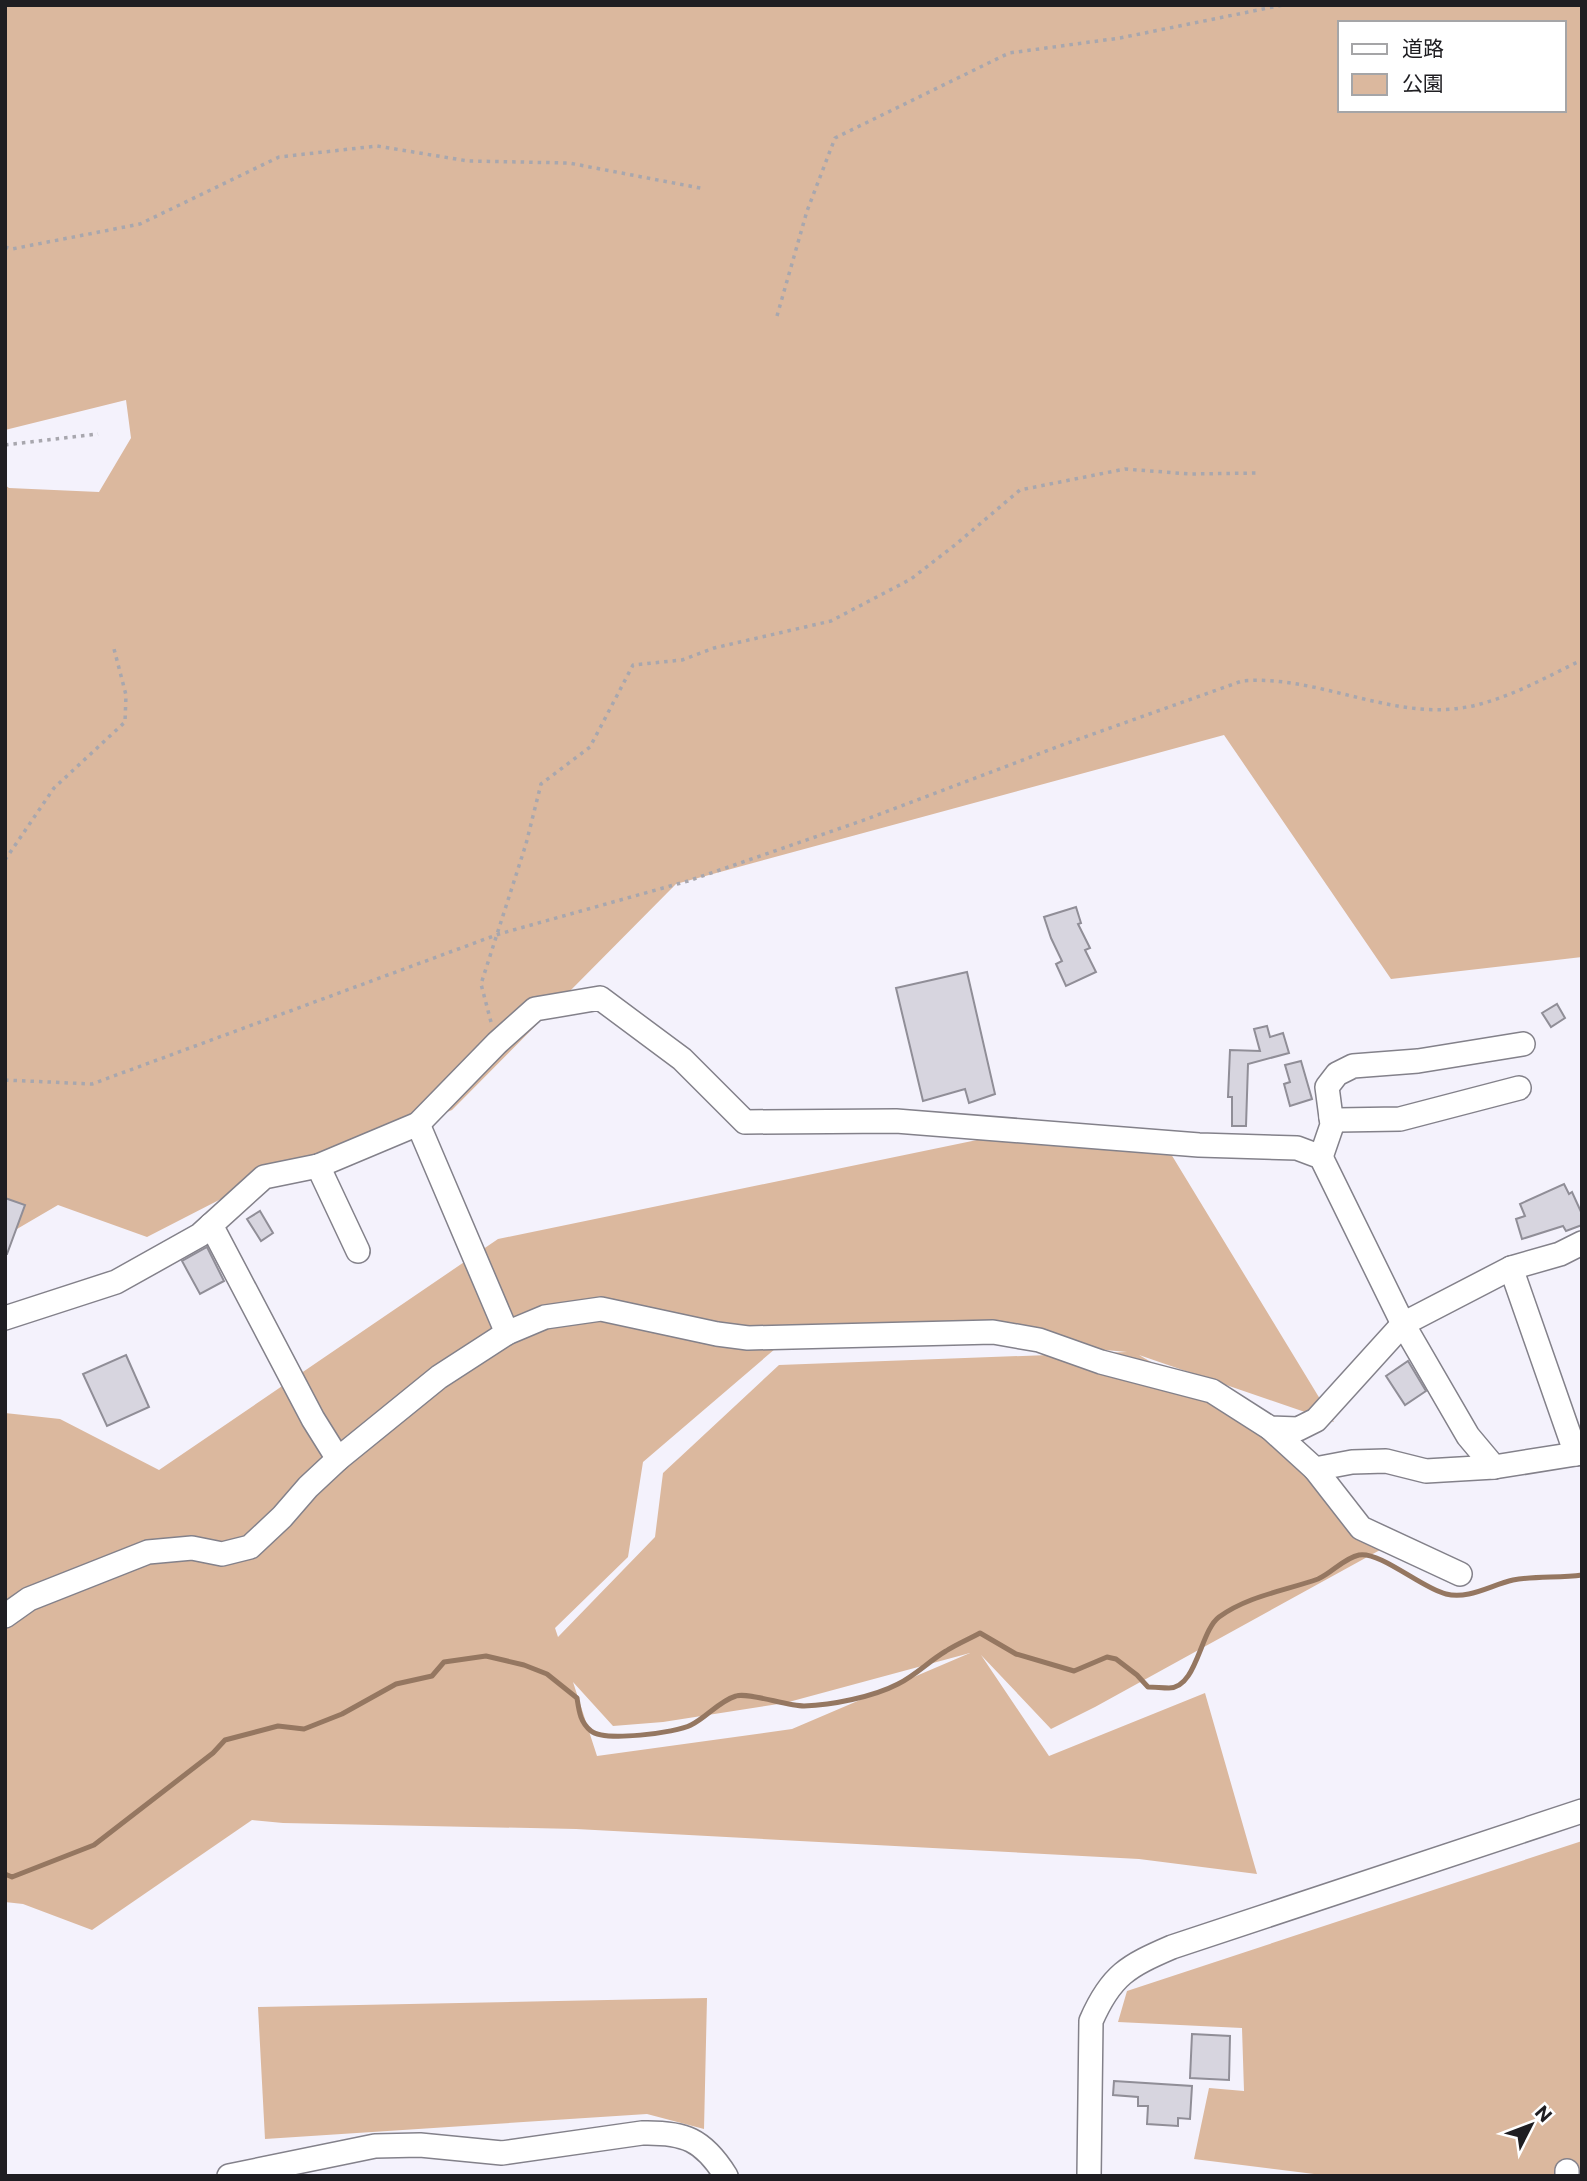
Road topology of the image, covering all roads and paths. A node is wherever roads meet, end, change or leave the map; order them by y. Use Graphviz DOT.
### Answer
graph roads {
  1 [pos="1283,5"];
  2 [pos="705,189"];
  3 [pos="5,247"];
  4 [pos="777,316"];
  5 [pos="98,434"];
  6 [pos="5,445"];
  7 [pos="1260,473"];
  8 [pos="113,645"];
  9 [pos="1582,660"];
  10 [pos="5,860"];
  11 [pos="499,934"];
  12 [pos="497,1043"];
  13 [pos="1523,1044"];
  14 [pos="5,1080"];
  15 [pos="1519,1088"];
  16 [pos="1331,1117"];
  17 [pos="418,1124"];
  18 [pos="1321,1157"];
  19 [pos="318,1166"];
  20 [pos="211,1225"];
  21 [pos="1582,1243"];
  22 [pos="358,1251"];
  23 [pos="1511,1268"];
  24 [pos="5,1318"];
  25 [pos="1403,1324"];
  26 [pos="507,1333"];
  27 [pos="1270,1428"];
  28 [pos="1579,1453"];
  29 [pos="338,1459"];
  30 [pos="1494,1467"];
  31 [pos="1315,1469"];
  32 [pos="1460,1574"];
  33 [pos="5,1616"];
  34 [pos="1582,1811"];
  35 [pos="229,2176"];
  36 [pos="726,2176"];
  37 [pos="1089,2176"];
  1 -- 4 [label="path"];
  2 -- 3 [label="path"];
  5 -- 6 [label="path"];
  7 -- 11 [label="path"];
  8 -- 10 [label="path"];
  9 -- 11 [label="path"];
  11 -- 12 [label="path"];
  11 -- 14 [label="path"];
  12 -- 17 [label="street"];
  12 -- 18 [label="street"];
  13 -- 16 [label="street"];
  15 -- 16 [label="street"];
  16 -- 18 [label="street"];
  17 -- 19 [label="street"];
  17 -- 26 [label="street"];
  18 -- 25 [label="street"];
  19 -- 20 [label="street"];
  19 -- 22 [label="street"];
  20 -- 24 [label="street"];
  20 -- 29 [label="street"];
  21 -- 23 [label="street"];
  23 -- 25 [label="street"];
  23 -- 28 [label="street"];
  25 -- 27 [label="street"];
  25 -- 30 [label="street"];
  26 -- 27 [label="street"];
  26 -- 29 [label="street"];
  27 -- 31 [label="street"];
  28 -- 30 [label="street"];
  29 -- 33 [label="street"];
  30 -- 31 [label="street"];
  31 -- 32 [label="street"];
  34 -- 37 [label="street"];
  35 -- 36 [label="street"];
}
